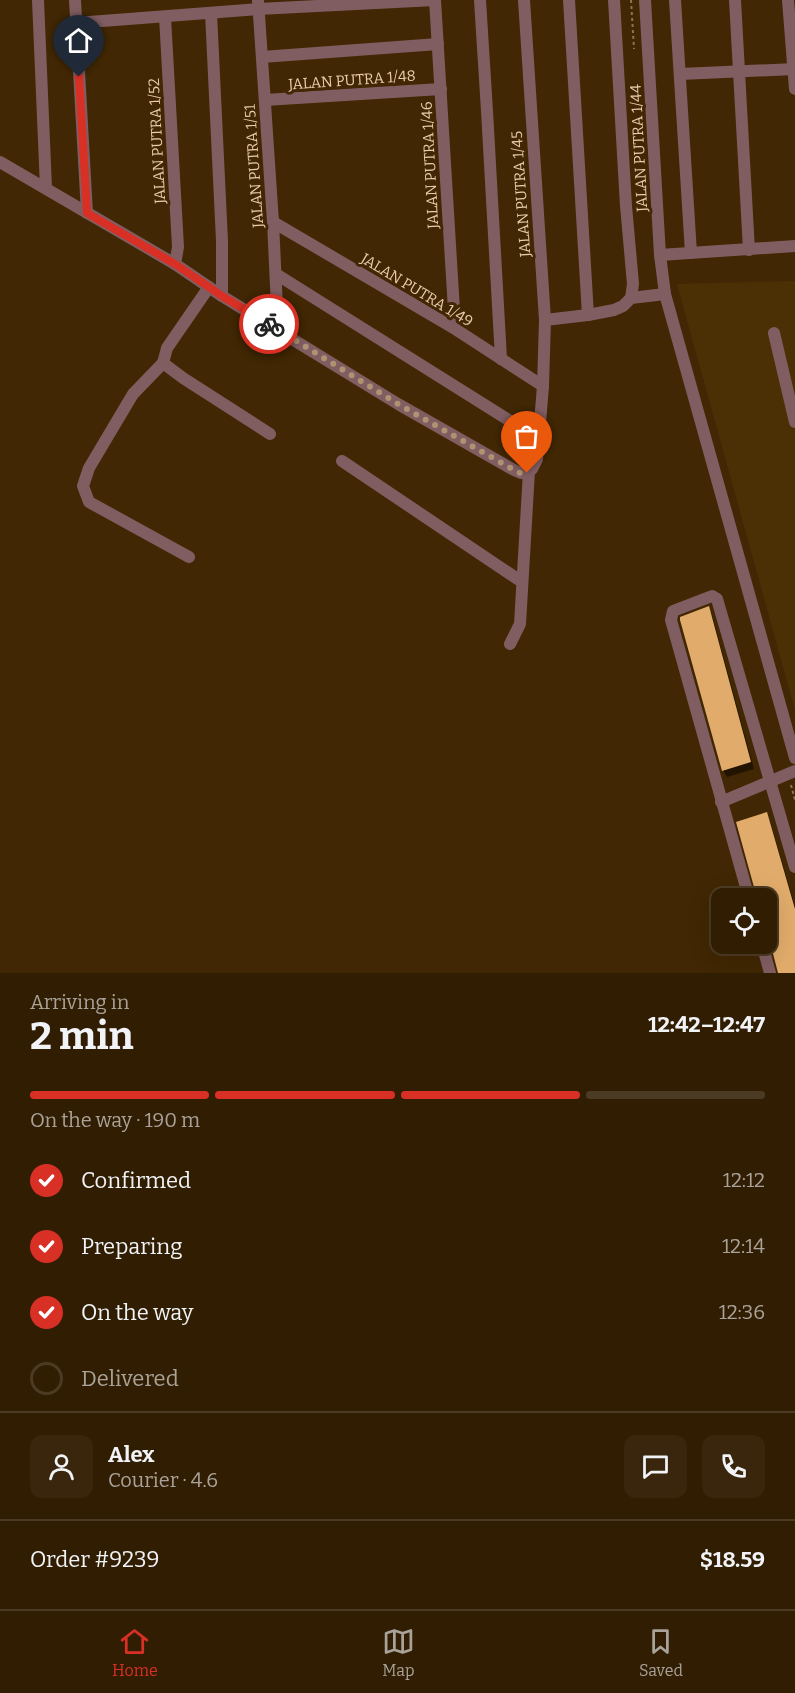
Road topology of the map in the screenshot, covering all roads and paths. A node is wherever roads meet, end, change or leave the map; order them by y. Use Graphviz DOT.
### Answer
graph roads {
  1 [pos="38,0"];
  2 [pos="75,0"];
  3 [pos="435,0"];
  4 [pos="480,0"];
  5 [pos="524,0"];
  6 [pos="569,0"];
  7 [pos="614,0"];
  8 [pos="645,0"];
  9 [pos="675,0"];
  10 [pos="735,0"];
  11 [pos="789,0"];
  12 [pos="258,4"];
  13 [pos="211,13"];
  14 [pos="165,17"];
  15 [pos="76,23"];
  16 [pos="438,44"];
  17 [pos="262,57"];
  18 [pos="794,69"];
  19 [pos="739,72"];
  20 [pos="680,74"];
  21 [pos="441,89"];
  22 [pos="795,89"];
  23 [pos="265,100"];
  24 [pos="1,164"];
  25 [pos="46,188"];
  26 [pos="87,213"];
  27 [pos="273,222"];
  28 [pos="795,246"];
  29 [pos="749,250"];
  30 [pos="691,253"];
  31 [pos="660,255"];
  32 [pos="175,264"];
  33 [pos="276,274"];
  34 [pos="209,287"];
  35 [pos="665,294"];
  36 [pos="222,296"];
  37 [pos="632,298"];
  38 [pos="588,315"];
  39 [pos="545,320"];
  40 [pos="452,327"];
  41 [pos="278,329"];
  42 [pos="774,333"];
  43 [pos="501,359"];
  44 [pos="163,363"];
  45 [pos="543,386"];
  46 [pos="795,422"];
  47 [pos="270,434"];
  48 [pos="539,439"];
  49 [pos="342,461"];
  50 [pos="529,471"];
  51 [pos="189,557"];
  52 [pos="522,582"];
  53 [pos="510,644"];
  54 [pos="795,758"];
  55 [pos="795,771"];
  56 [pos="771,781"];
  57 [pos="721,802"];
  58 [pos="795,867"];
  59 [pos="746,888"];
  60 [pos="765,954"];
  61 [pos="770,973"];
  1 -- 25 [label="street"];
  2 -- 15 [label="street"];
  3 -- 12 [label="street"];
  3 -- 16 [label="street, JALAN PUTRA 1/46"];
  4 -- 43 [label="street"];
  5 -- 39 [label="street, JALAN PUTRA 1/45"];
  6 -- 38 [label="street"];
  7 -- 37 [label="street"];
  8 -- 31 [label="street, JALAN PUTRA 1/44"];
  9 -- 20 [label="street"];
  10 -- 19 [label="street"];
  11 -- 18 [label="street"];
  12 -- 13 [label="street"];
  12 -- 17 [label="street, JALAN PUTRA 1/51"];
  13 -- 14 [label="street"];
  13 -- 36 [label="street"];
  14 -- 15 [label="street"];
  14 -- 32 [label="street, JALAN PUTRA 1/52"];
  15 -- 26 [label="street"];
  16 -- 17 [label="street"];
  16 -- 21 [label="street, JALAN PUTRA 1/46"];
  17 -- 23 [label="street, JALAN PUTRA 1/51"];
  18 -- 19 [label="street"];
  18 -- 22 [label="street"];
  19 -- 20 [label="street"];
  19 -- 29 [label="street"];
  20 -- 30 [label="street"];
  21 -- 23 [label="street, JALAN PUTRA 1/48"];
  21 -- 40 [label="street, JALAN PUTRA 1/46"];
  23 -- 27 [label="street, JALAN PUTRA 1/51"];
  24 -- 25 [label="street"];
  25 -- 26 [label="street"];
  26 -- 32 [label="street"];
  27 -- 33 [label="street, JALAN PUTRA 1/51"];
  27 -- 40 [label="street, JALAN PUTRA 1/49"];
  28 -- 29 [label="street"];
  29 -- 30 [label="street"];
  30 -- 31 [label="street"];
  31 -- 35 [label="street, JALAN PUTRA 1/44"];
  32 -- 34 [label="street"];
  33 -- 41 [label="street, JALAN PUTRA 1/51"];
  33 -- 48 [label="street"];
  34 -- 36 [label="street"];
  34 -- 44 [label="street"];
  35 -- 37 [label="street"];
  35 -- 54 [label="street, JALAN PUTRA 1/44"];
  36 -- 41 [label="street"];
  37 -- 38 [label="street"];
  38 -- 39 [label="street"];
  39 -- 45 [label="street, JALAN PUTRA 1/45"];
  40 -- 43 [label="street, JALAN PUTRA 1/49"];
  41 -- 50 [label="street"];
  42 -- 46 [label="street"];
  43 -- 45 [label="street, JALAN PUTRA 1/49"];
  44 -- 47 [label="street"];
  44 -- 51 [label="street"];
  45 -- 48 [label="street, JALAN PUTRA 1/45"];
  48 -- 50 [label="street, JALAN PUTRA 1/45"];
  49 -- 52 [label="street"];
  50 -- 52 [label="street, JALAN PUTRA 1/45"];
  52 -- 53 [label="street, JALAN PUTRA 1/45"];
  55 -- 56 [label="street"];
  56 -- 57 [label="street"];
  56 -- 57 [label="street"];
  56 -- 58 [label="street"];
  57 -- 59 [label="street"];
  60 -- 61 [label="street"];
}
